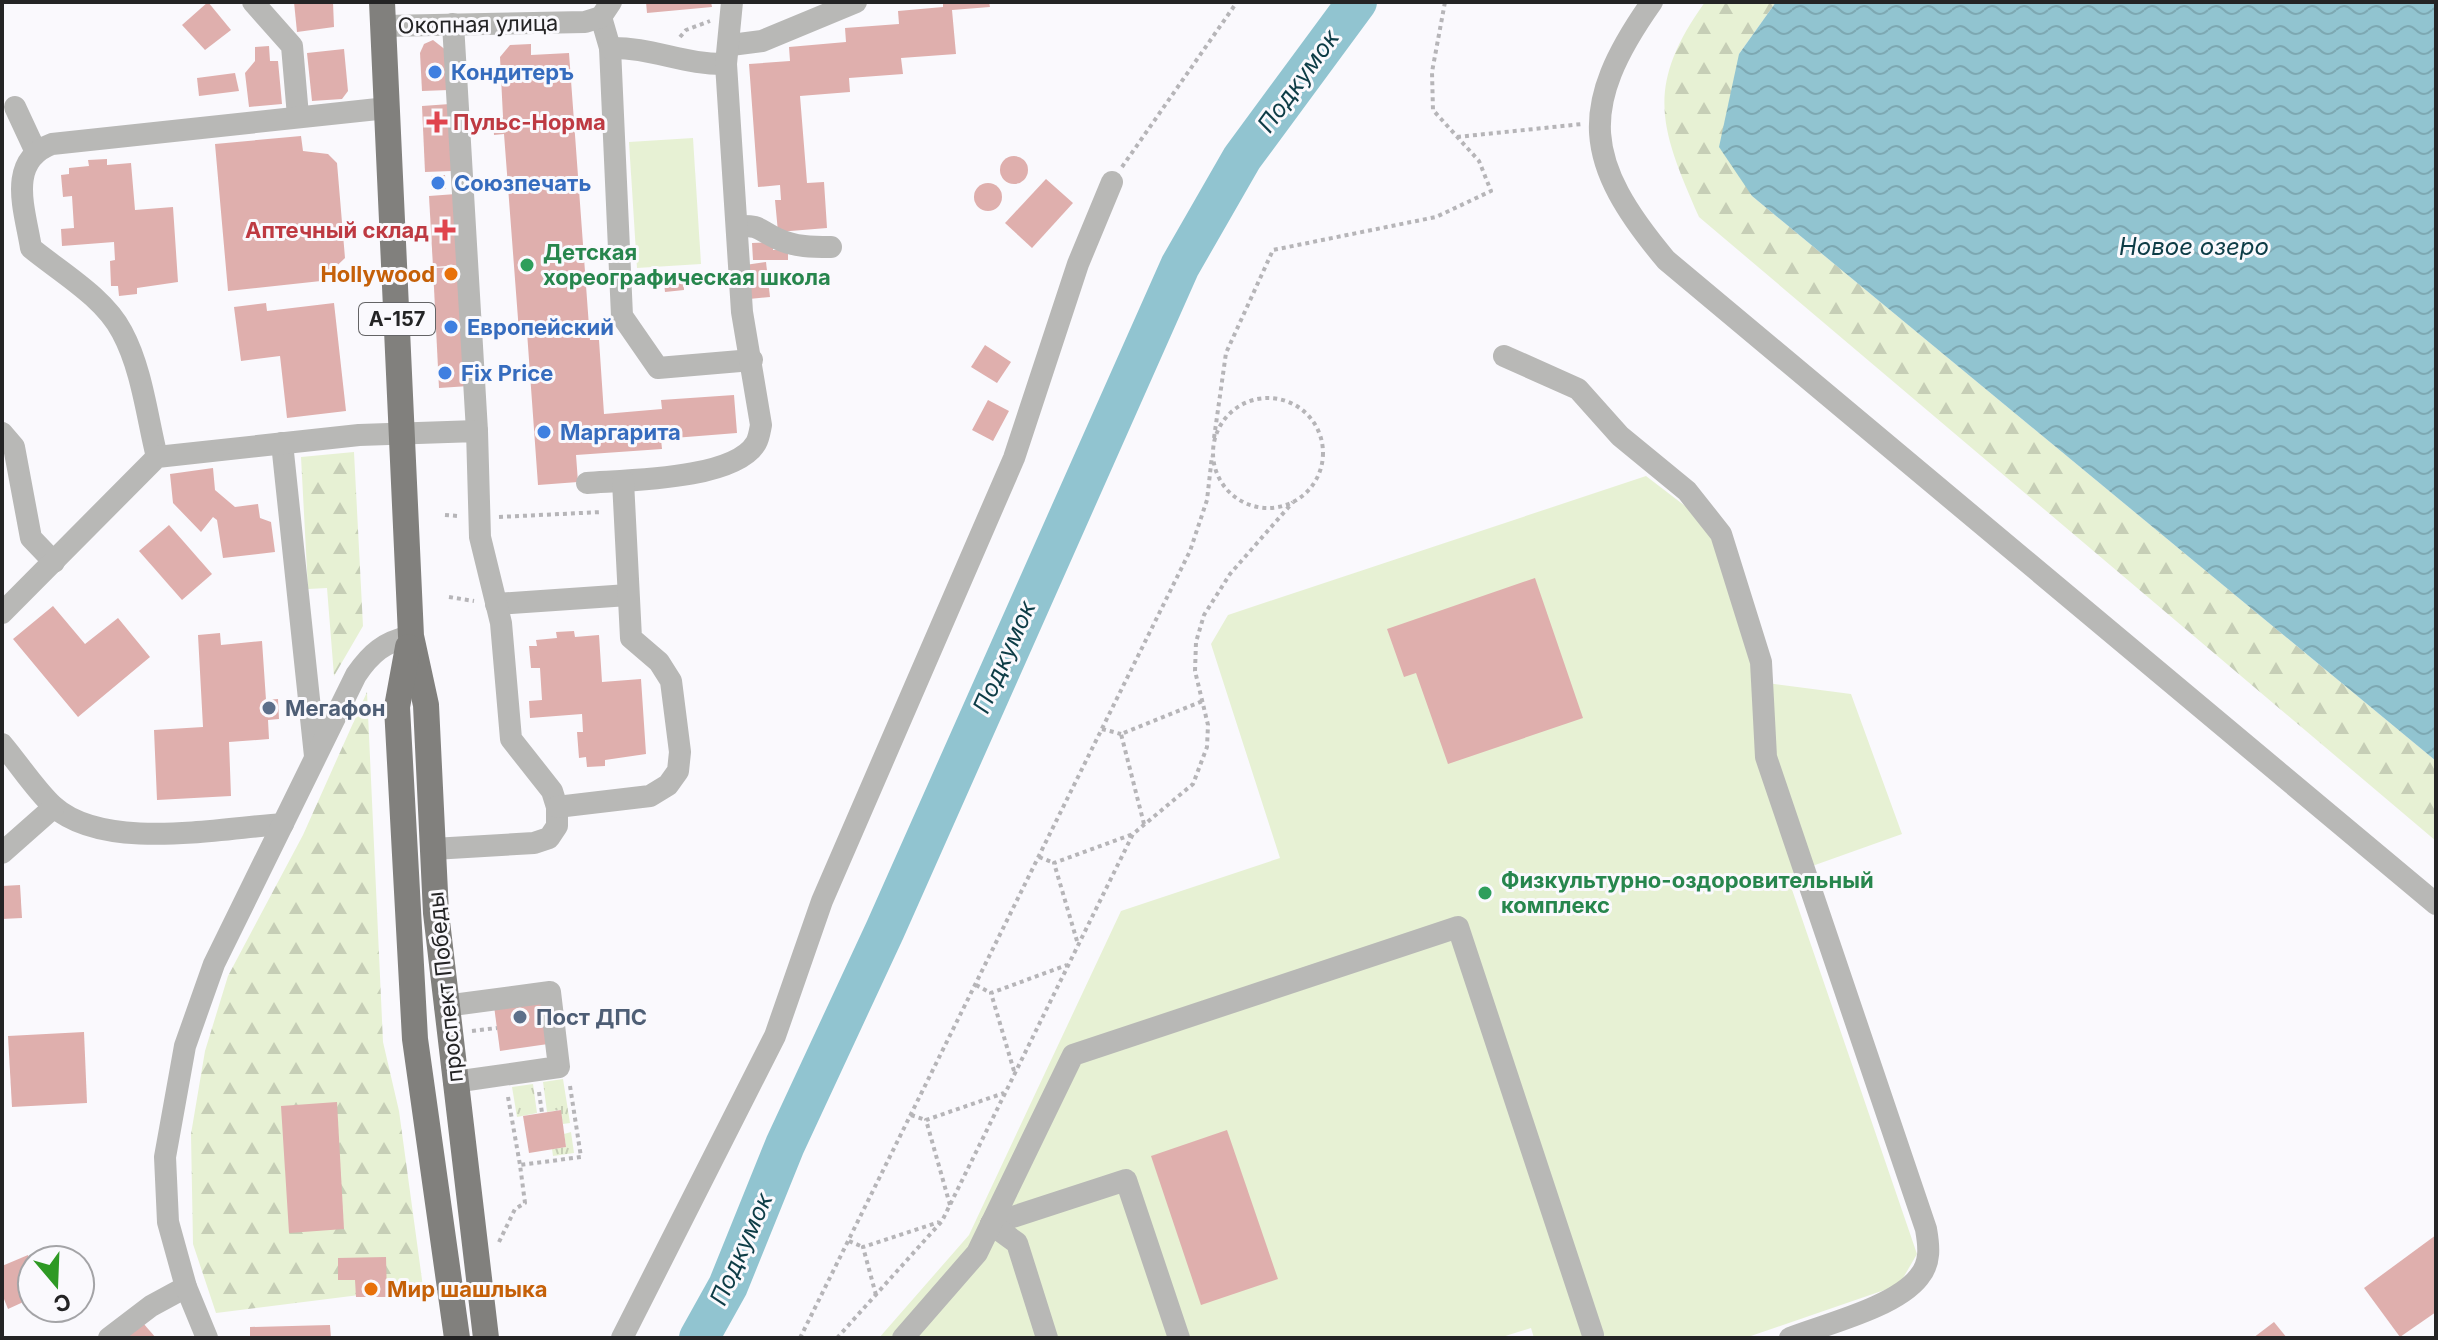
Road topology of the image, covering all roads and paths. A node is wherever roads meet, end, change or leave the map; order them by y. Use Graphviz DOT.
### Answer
graph roads {
  1 [pos="253,2"];
  2 [pos="856,2"];
  3 [pos="1237,2"];
  4 [pos="1445,2"];
  5 [pos="1652,2"];
  6 [pos="735,5"];
  7 [pos="606,9"];
  8 [pos="383,14"];
  9 [pos="453,24"];
  10 [pos="610,48"];
  11 [pos="665,54"];
  12 [pos="728,54"];
  13 [pos="15,107"];
  14 [pos="387,108"];
  15 [pos="298,116"];
  16 [pos="1597,123"];
  17 [pos="1457,137"];
  18 [pos="35,150"];
  19 [pos="1112,182"];
  20 [pos="737,226"];
  21 [pos="831,247"];
  22 [pos="1504,356"];
  23 [pos="752,360"];
  24 [pos="477,431"];
  25 [pos="2,433"];
  26 [pos="403,433"];
  27 [pos="1214,438"];
  28 [pos="282,443"];
  29 [pos="1212,456"];
  30 [pos="157,457"];
  31 [pos="623,481"];
  32 [pos="587,483"];
  33 [pos="1293,502"];
  34 [pos="623,511"];
  35 [pos="445,515"];
  36 [pos="480,518"];
  37 [pos="54,562"];
  38 [pos="628,595"];
  39 [pos="496,604"];
  40 [pos="2,613"];
  41 [pos="411,636"];
  42 [pos="1203,701"];
  43 [pos="1102,729"];
  44 [pos="1121,734"];
  45 [pos="2,744"];
  46 [pos="315,758"];
  47 [pos="54,807"];
  48 [pos="557,807"];
  49 [pos="283,824"];
  50 [pos="1144,824"];
  51 [pos="1133,834"];
  52 [pos="433,849"];
  53 [pos="2,853"];
  54 [pos="1039,857"];
  55 [pos="1054,863"];
  56 [pos="2436,904"];
  57 [pos="1078,944"];
  58 [pos="1067,965"];
  59 [pos="976,985"];
  60 [pos="991,993"];
  61 [pos="445,1006"];
  62 [pos="559,1067"];
  63 [pos="1015,1073"];
  64 [pos="454,1082"];
  65 [pos="538,1083"];
  66 [pos="507,1088"];
  67 [pos="1006,1092"];
  68 [pos="542,1113"];
  69 [pos="911,1115"];
  70 [pos="926,1120"];
  71 [pos="520,1165"];
  72 [pos="951,1207"];
  73 [pos="942,1221"];
  74 [pos="991,1224"];
  75 [pos="849,1241"];
  76 [pos="498,1246"];
  77 [pos="863,1247"];
  78 [pos="186,1287"];
  79 [pos="876,1295"];
  80 [pos="1593,1335"];
  81 [pos="109,1338"];
  82 [pos="207,1338"];
  83 [pos="457,1338"];
  84 [pos="486,1338"];
  85 [pos="622,1338"];
  86 [pos="800,1338"];
  87 [pos="837,1338"];
  88 [pos="903,1338"];
  89 [pos="1047,1338"];
  90 [pos="1179,1338"];
  91 [pos="1790,1338"];
  1 -- 15 [label="street"];
  2 -- 12 [label="street"];
  3 -- 19 [label="path"];
  4 -- 17 [label="path"];
  5 -- 16 [label="street"];
  6 -- 11 [label="path"];
  6 -- 12 [label="street"];
  7 -- 9 [label="street, Окопная улица"];
  7 -- 10 [label="street"];
  8 -- 9 [label="street, Окопная улица"];
  8 -- 14 [label="main road, проспект Победы / А-157"];
  9 -- 24 [label="street"];
  10 -- 11 [label="street"];
  10 -- 23 [label="street"];
  11 -- 12 [label="street"];
  12 -- 20 [label="street"];
  13 -- 18 [label="street"];
  14 -- 15 [label="street"];
  14 -- 26 [label="main road, проспект Победы / А-157"];
  15 -- 18 [label="street"];
  16 -- 17 [label="path"];
  16 -- 56 [label="street"];
  17 -- 27 [label="path"];
  18 -- 30 [label="street"];
  19 -- 85 [label="street"];
  20 -- 21 [label="street"];
  20 -- 23 [label="street"];
  22 -- 91 [label="street"];
  23 -- 31 [label="street"];
  24 -- 26 [label="street"];
  24 -- 36 [label="street"];
  25 -- 37 [label="street"];
  26 -- 28 [label="street"];
  26 -- 41 [label="main road, проспект Победы / А-157"];
  27 -- 29 [label="path"];
  27 -- 33 [label="path"];
  28 -- 30 [label="street"];
  28 -- 46 [label="street"];
  29 -- 33 [label="path"];
  29 -- 43 [label="path"];
  30 -- 37 [label="street"];
  31 -- 32 [label="street"];
  31 -- 34 [label="street"];
  33 -- 42 [label="path"];
  34 -- 36 [label="path"];
  34 -- 38 [label="street"];
  35 -- 36 [label="path"];
  36 -- 39 [label="street"];
  37 -- 40 [label="street"];
  38 -- 39 [label="street"];
  38 -- 48 [label="street"];
  39 -- 48 [label="street"];
  41 -- 46 [label="street"];
  41 -- 52 [label="main road, проспект Победы / А-157"];
  41 -- 83 [label="main road, проспект Победы / А-157"];
  42 -- 44 [label="path"];
  42 -- 50 [label="path"];
  43 -- 44 [label="path"];
  43 -- 54 [label="path"];
  44 -- 50 [label="path"];
  45 -- 47 [label="street"];
  46 -- 49 [label="street"];
  47 -- 49 [label="street"];
  47 -- 53 [label="street"];
  48 -- 52 [label="street"];
  49 -- 78 [label="street"];
  50 -- 51 [label="path"];
  51 -- 55 [label="path"];
  51 -- 57 [label="path"];
  52 -- 61 [label="main road, проспект Победы / А-157"];
  54 -- 55 [label="path"];
  54 -- 59 [label="path"];
  55 -- 57 [label="path"];
  57 -- 58 [label="path"];
  58 -- 60 [label="path"];
  58 -- 63 [label="path"];
  59 -- 60 [label="path"];
  59 -- 69 [label="path"];
  60 -- 63 [label="path"];
  61 -- 62 [label="street"];
  61 -- 64 [label="main road, проспект Победы / А-157"];
  62 -- 64 [label="street"];
  62 -- 71 [label="path"];
  63 -- 67 [label="path"];
  64 -- 84 [label="main road, проспект Победы / А-157"];
  65 -- 68 [label="path"];
  66 -- 71 [label="path"];
  67 -- 70 [label="path"];
  67 -- 72 [label="path"];
  69 -- 70 [label="path"];
  69 -- 75 [label="path"];
  70 -- 72 [label="path"];
  71 -- 76 [label="path"];
  72 -- 73 [label="path"];
  73 -- 77 [label="path"];
  73 -- 79 [label="path"];
  74 -- 80 [label="street"];
  74 -- 88 [label="street"];
  74 -- 89 [label="street"];
  74 -- 90 [label="street"];
  75 -- 77 [label="path"];
  75 -- 86 [label="path"];
  77 -- 79 [label="path"];
  78 -- 81 [label="street"];
  78 -- 82 [label="street"];
  79 -- 87 [label="path"];
}
